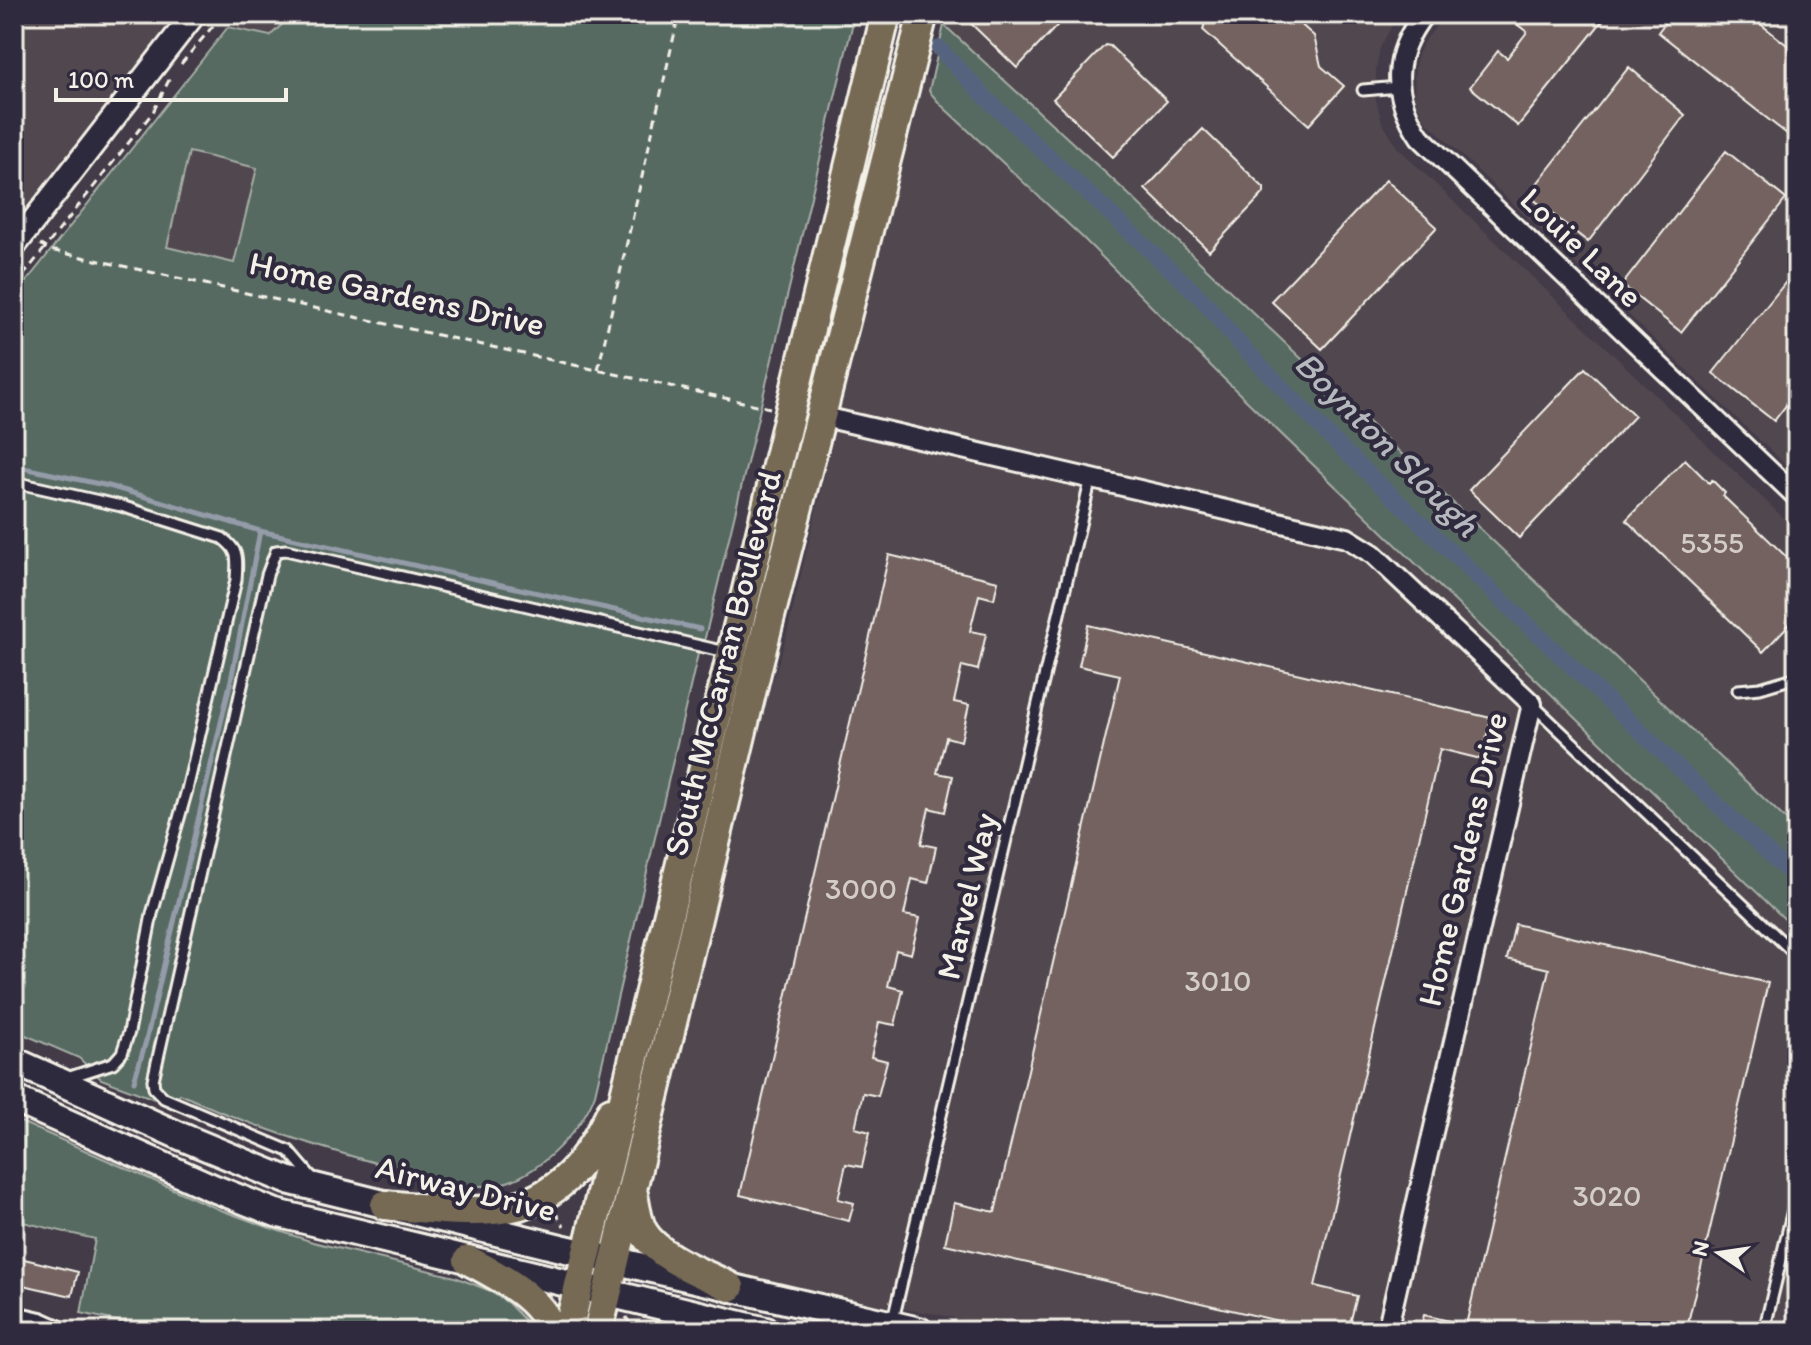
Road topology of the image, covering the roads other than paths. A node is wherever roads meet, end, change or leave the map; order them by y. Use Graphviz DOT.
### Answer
graph roads {
  1 [pos="194,14"];
  2 [pos="886,14"];
  3 [pos="923,14"];
  4 [pos="1424,14"];
  5 [pos="1399,87"];
  6 [pos="1363,90"];
  7 [pos="857,134"];
  8 [pos="19,240"];
  9 [pos="820,416"];
  10 [pos="1091,478"];
  11 [pos="14,482"];
  12 [pos="1797,497"];
  13 [pos="752,658"];
  14 [pos="1797,677"];
  15 [pos="1738,690"];
  16 [pos="1532,704"];
  17 [pos="1797,956"];
  18 [pos="14,1061"];
  19 [pos="631,1068"];
  20 [pos="57,1080"];
  21 [pos="14,1099"];
  22 [pos="632,1188"];
  23 [pos="322,1190"];
  24 [pos="1797,1193"];
  25 [pos="385,1205"];
  26 [pos="601,1257"];
  27 [pos="468,1260"];
  28 [pos="579,1287"];
  29 [pos="730,1287"];
  30 [pos="607,1293"];
  31 [pos="14,1316"];
  32 [pos="892,1325"];
  33 [pos="60,1331"];
  34 [pos="552,1331"];
  35 [pos="568,1331"];
  36 [pos="598,1331"];
  37 [pos="766,1331"];
  38 [pos="919,1331"];
  39 [pos="1387,1331"];
  40 [pos="1764,1331"];
  1 -- 8 [label="street"];
  2 -- 7 [label="main road, South McCarran Boulevard"];
  3 -- 9 [label="main road, South McCarran Boulevard"];
  4 -- 5 [label="street, Louie Lane"];
  5 -- 6 [label="lane"];
  5 -- 12 [label="street, Louie Lane"];
  7 -- 9 [label="main road"];
  7 -- 13 [label="main road, South McCarran Boulevard"];
  9 -- 10 [label="street, Home Gardens Drive"];
  9 -- 13 [label="main road, South McCarran Boulevard"];
  10 -- 16 [label="street, Home Gardens Drive"];
  10 -- 32 [label="lane, Marvel Way"];
  11 -- 20 [label="lane"];
  13 -- 19 [label="main road, South McCarran Boulevard"];
  13 -- 22 [label="main road, South McCarran Boulevard"];
  13 -- 23 [label="lane"];
  14 -- 15 [label="lane"];
  16 -- 17 [label="lane"];
  16 -- 39 [label="street, Home Gardens Drive"];
  18 -- 20 [label="main road, Airway Drive"];
  19 -- 25 [label="main road"];
  19 -- 26 [label="main road, South McCarran Boulevard"];
  20 -- 23 [label="main road, Airway Drive"];
  21 -- 27 [label="main road, Airway Drive"];
  22 -- 26 [label="main road, South McCarran Boulevard"];
  22 -- 29 [label="main road"];
  23 -- 25 [label="main road, Airway Drive"];
  24 -- 40 [label="lane"];
  25 -- 26 [label="main road, Airway Drive"];
  26 -- 28 [label="main road, South McCarran Boulevard"];
  26 -- 29 [label="main road, Airway Drive"];
  26 -- 30 [label="main road, South McCarran Boulevard"];
  27 -- 28 [label="main road, Airway Drive"];
  27 -- 34 [label="main road"];
  28 -- 30 [label="main road, Airway Drive"];
  28 -- 35 [label="main road, South McCarran Boulevard"];
  29 -- 32 [label="main road, Airway Drive"];
  30 -- 36 [label="main road, South McCarran Boulevard"];
  30 -- 37 [label="main road, Airway Drive"];
  31 -- 33 [label="street"];
  32 -- 38 [label="main road, Airway Drive"];
}
